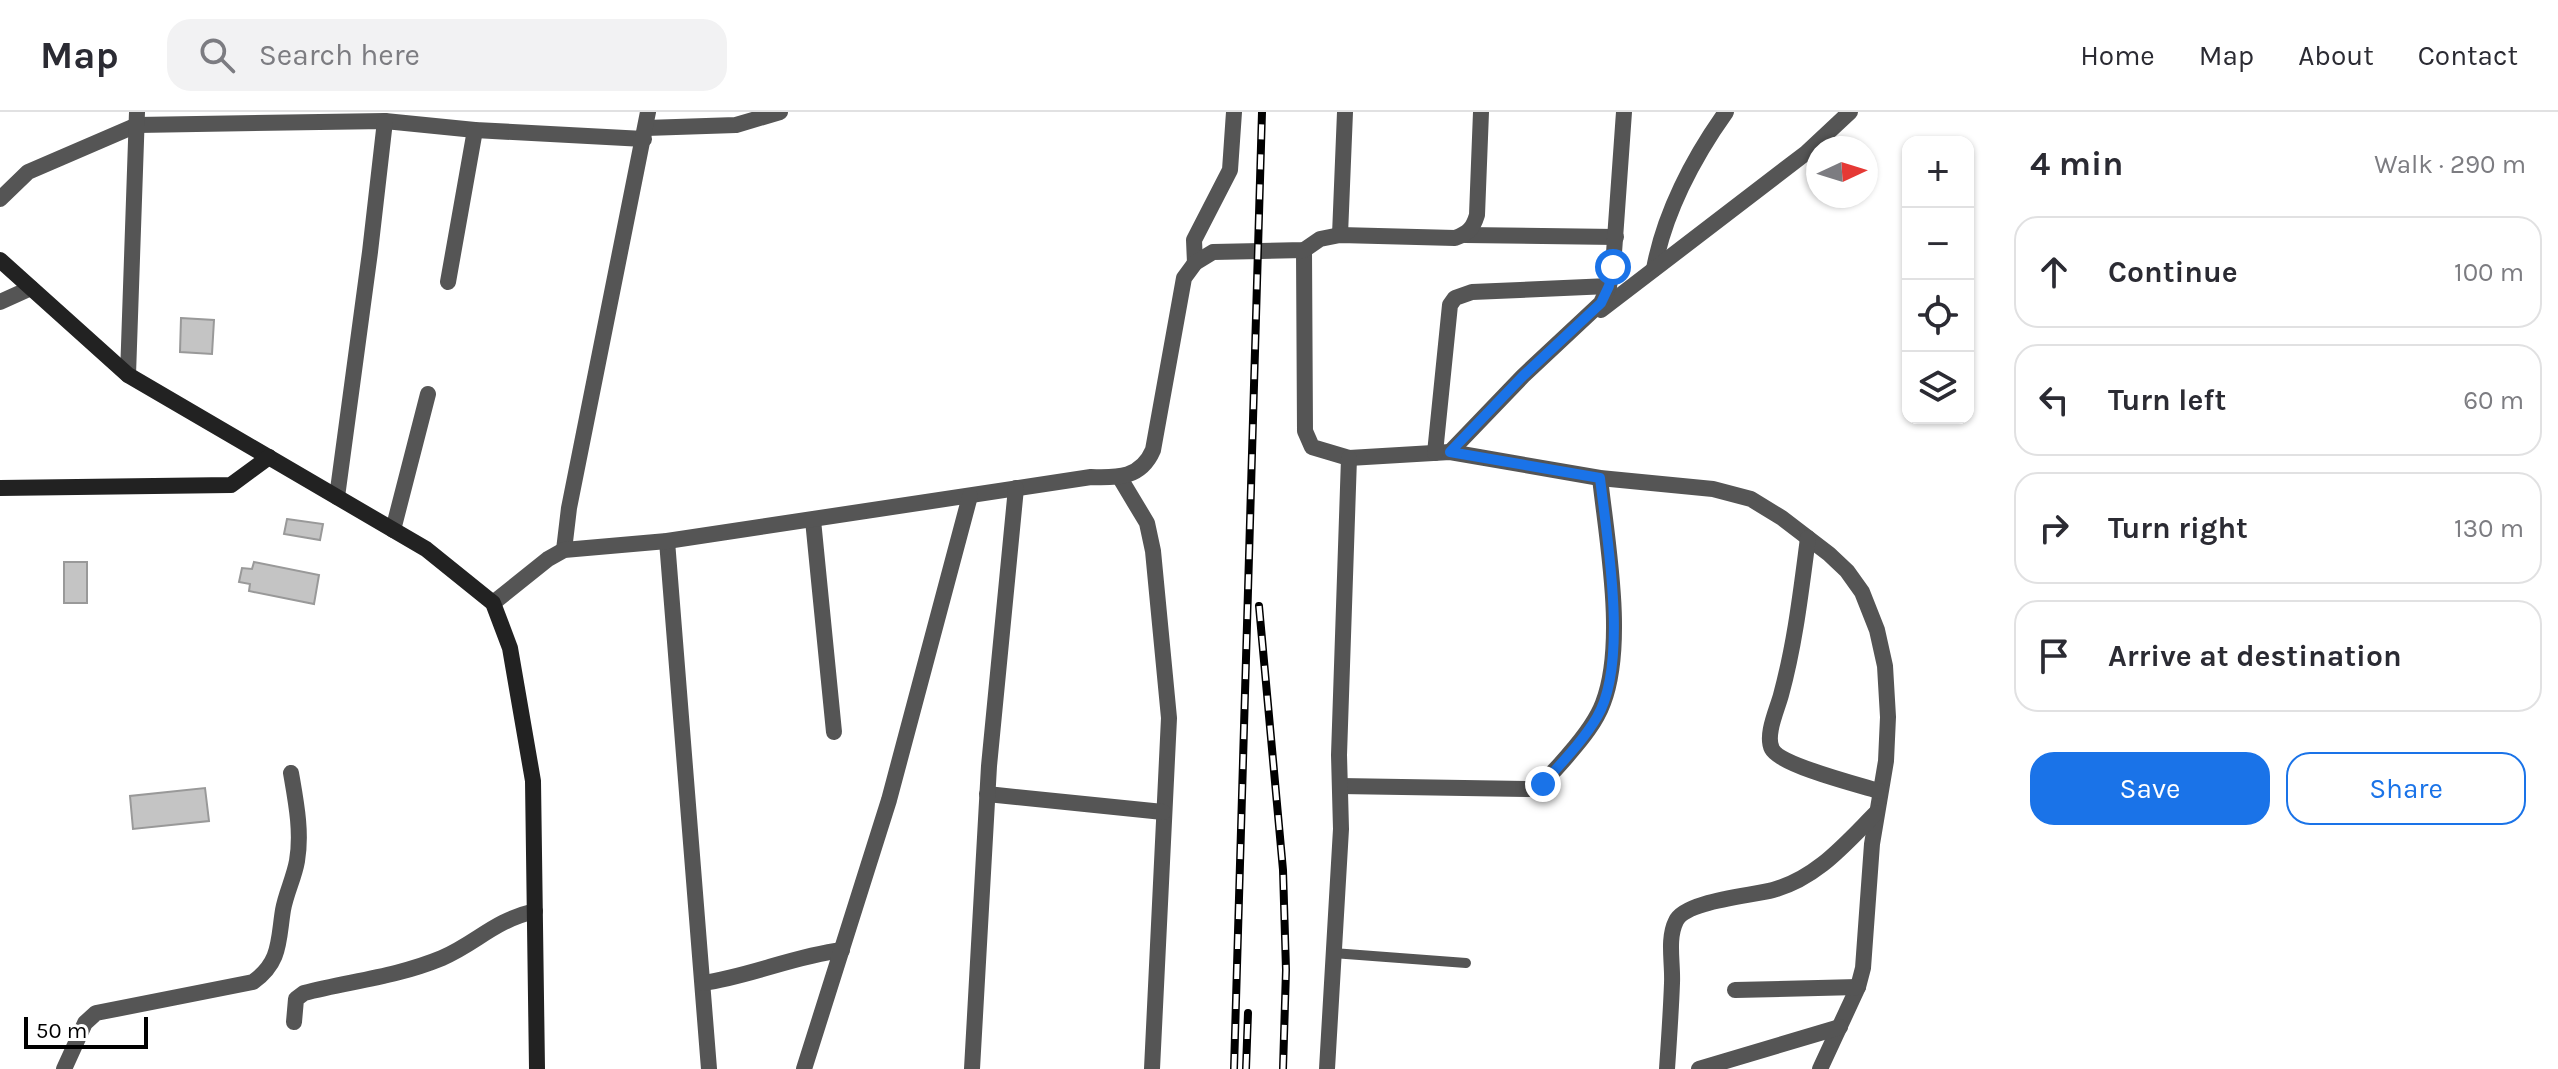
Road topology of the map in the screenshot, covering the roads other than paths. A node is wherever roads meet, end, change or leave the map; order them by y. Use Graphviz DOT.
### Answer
graph roads {
  1 [pos="780,112"];
  2 [pos="1234,112"];
  3 [pos="1345,112"];
  4 [pos="1481,112"];
  5 [pos="1624,112"];
  6 [pos="1726,112"];
  7 [pos="1850,112"];
  8 [pos="137,119"];
  9 [pos="385,121"];
  10 [pos="646,126"];
  11 [pos="475,130"];
  12 [pos="0,199"];
  13 [pos="1340,235"];
  14 [pos="1465,235"];
  15 [pos="1616,237"];
  16 [pos="1304,250"];
  17 [pos="0,260"];
  18 [pos="1195,263"];
  19 [pos="1654,269"];
  20 [pos="448,282"];
  21 [pos="1609,286"];
  22 [pos="31,288"];
  23 [pos="0,302"];
  24 [pos="1577,328"];
  25 [pos="128,375"];
  26 [pos="428,394"];
  27 [pos="1443,452"];
  28 [pos="269,457"];
  29 [pos="1349,458"];
  30 [pos="1120,478"];
  31 [pos="1600,478"];
  32 [pos="0,488"];
  33 [pos="1016,488"];
  34 [pos="970,496"];
  35 [pos="337,497"];
  36 [pos="813,520"];
  37 [pos="393,530"];
  38 [pos="1808,538"];
  39 [pos="667,541"];
  40 [pos="564,550"];
  41 [pos="493,603"];
  42 [pos="834,732"];
  43 [pos="291,773"];
  44 [pos="1340,786"];
  45 [pos="1879,791"];
  46 [pos="987,794"];
  47 [pos="1163,812"];
  48 [pos="1876,813"];
  49 [pos="535,911"];
  50 [pos="842,950"];
  51 [pos="1333,953"];
  52 [pos="1466,963"];
  53 [pos="703,983"];
  54 [pos="1858,987"];
  55 [pos="1735,990"];
  56 [pos="294,1022"];
  57 [pos="1840,1027"];
  58 [pos="64,1069"];
  59 [pos="537,1069"];
  60 [pos="709,1069"];
  61 [pos="804,1069"];
  62 [pos="972,1069"];
  63 [pos="1152,1069"];
  64 [pos="1327,1069"];
  65 [pos="1667,1069"];
  66 [pos="1699,1069"];
  67 [pos="1820,1069"];
  1 -- 10 [label="street"];
  2 -- 18 [label="street"];
  3 -- 13 [label="street"];
  4 -- 14 [label="street"];
  5 -- 15 [label="street"];
  6 -- 19 [label="street"];
  7 -- 19 [label="street"];
  8 -- 9 [label="street"];
  8 -- 12 [label="street"];
  8 -- 25 [label="street"];
  9 -- 11 [label="street"];
  9 -- 35 [label="street"];
  10 -- 11 [label="street"];
  10 -- 40 [label="street"];
  11 -- 20 [label="street"];
  13 -- 14 [label="street"];
  13 -- 16 [label="street"];
  14 -- 15 [label="street"];
  15 -- 21 [label="street"];
  16 -- 18 [label="street"];
  16 -- 29 [label="street"];
  17 -- 22 [label="street"];
  18 -- 30 [label="street"];
  19 -- 24 [label="street"];
  21 -- 24 [label="street"];
  21 -- 27 [label="street"];
  22 -- 23 [label="street"];
  22 -- 25 [label="street"];
  24 -- 27 [label="street"];
  25 -- 28 [label="street"];
  26 -- 37 [label="street"];
  27 -- 29 [label="street"];
  27 -- 31 [label="street"];
  28 -- 32 [label="street"];
  28 -- 35 [label="street"];
  29 -- 44 [label="street"];
  30 -- 33 [label="street"];
  30 -- 47 [label="street"];
  31 -- 38 [label="street"];
  31 -- 44 [label="street"];
  33 -- 34 [label="street"];
  33 -- 46 [label="street"];
  34 -- 36 [label="street"];
  34 -- 50 [label="street"];
  35 -- 37 [label="street"];
  36 -- 39 [label="street"];
  36 -- 42 [label="street"];
  37 -- 41 [label="street"];
  38 -- 45 [label="street"];
  38 -- 45 [label="street"];
  39 -- 40 [label="street"];
  39 -- 53 [label="street"];
  40 -- 41 [label="street"];
  41 -- 49 [label="street"];
  43 -- 58 [label="street"];
  44 -- 51 [label="street"];
  45 -- 48 [label="street"];
  46 -- 47 [label="street"];
  46 -- 62 [label="street"];
  47 -- 63 [label="street"];
  48 -- 54 [label="street"];
  48 -- 65 [label="street"];
  49 -- 56 [label="street"];
  49 -- 59 [label="street"];
  50 -- 53 [label="street"];
  50 -- 61 [label="street"];
  51 -- 52 [label="lane"];
  51 -- 64 [label="street"];
  53 -- 60 [label="street"];
  54 -- 55 [label="street"];
  54 -- 57 [label="street"];
  57 -- 66 [label="street"];
  57 -- 67 [label="street"];
}
